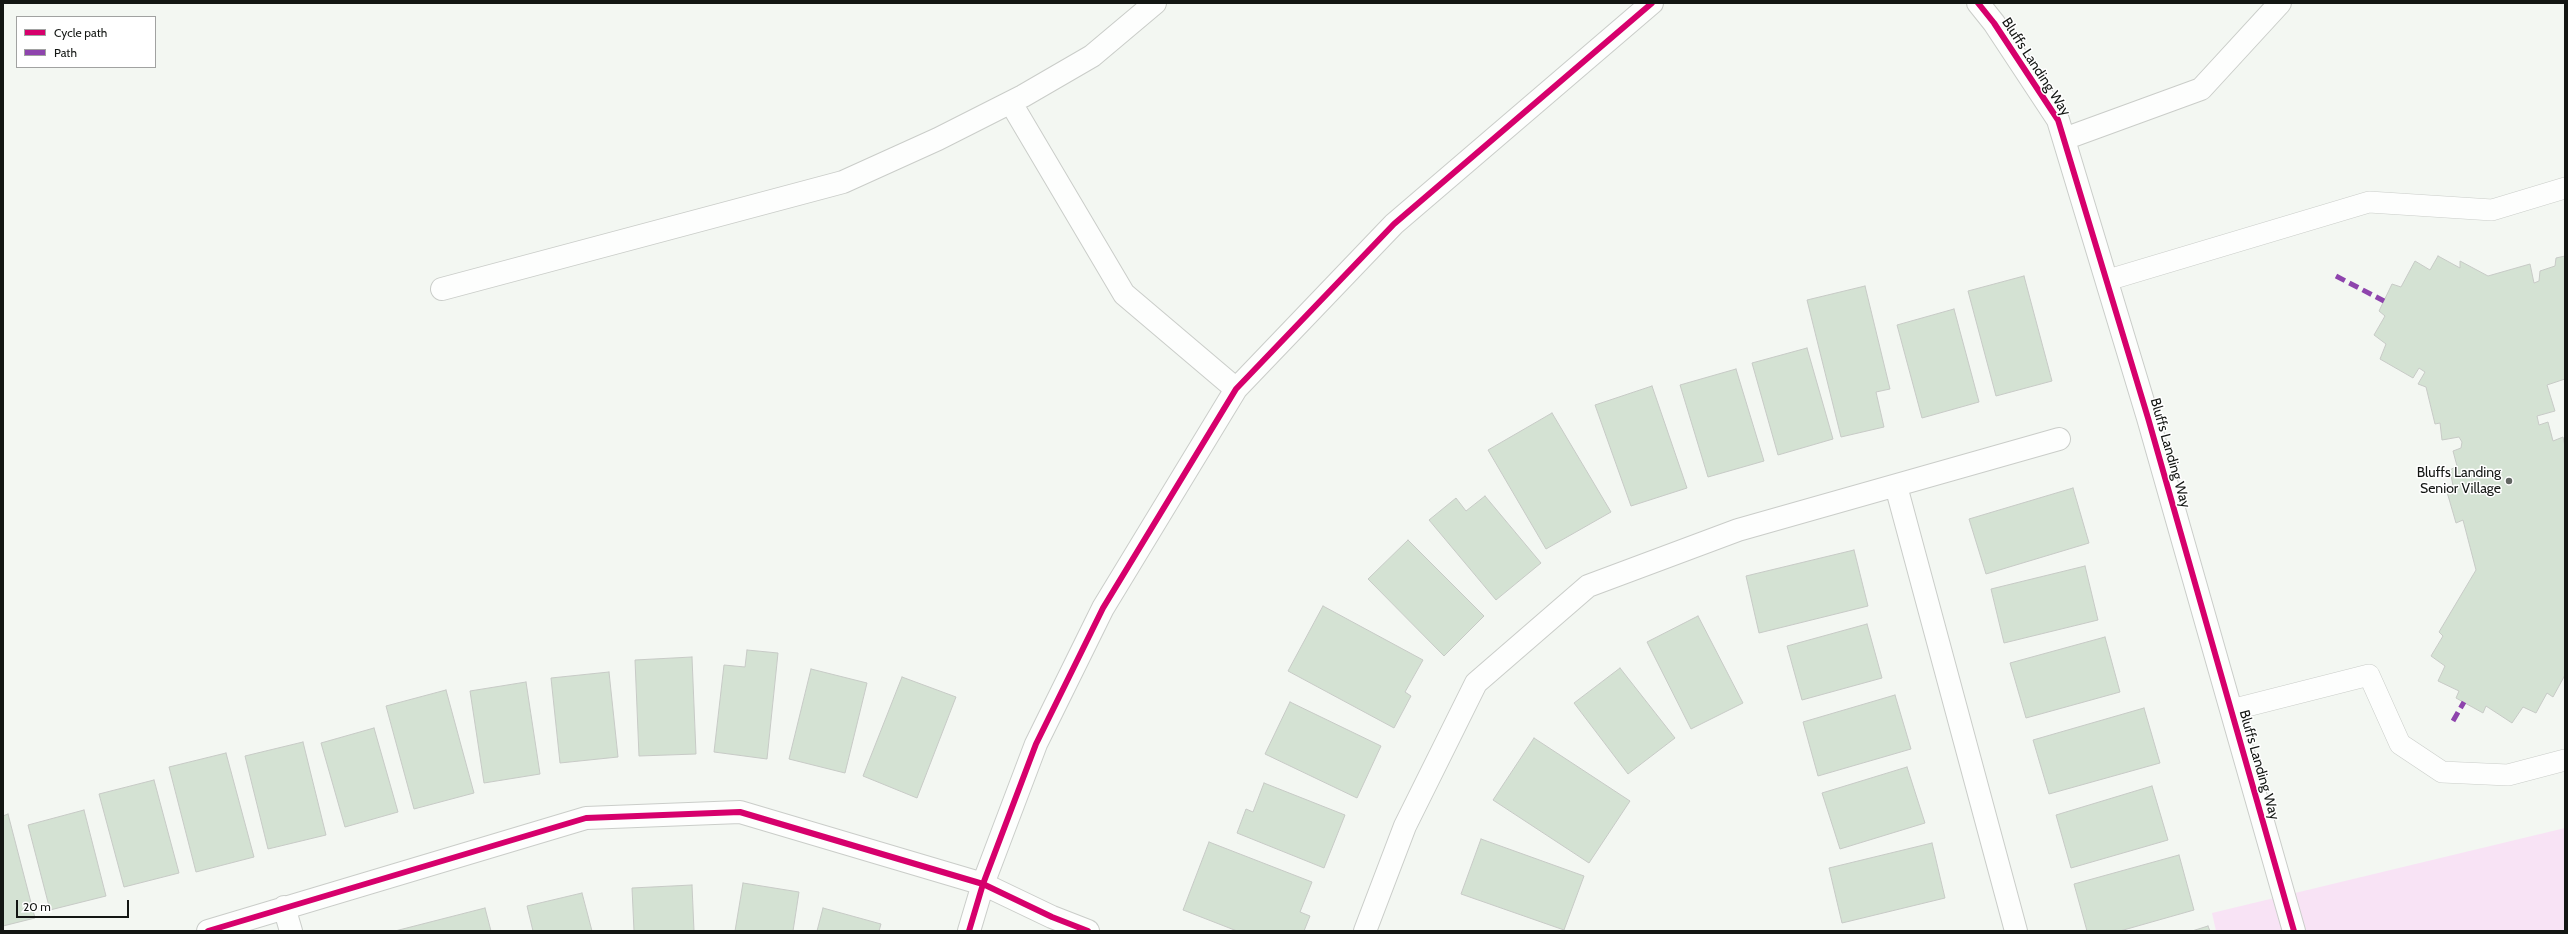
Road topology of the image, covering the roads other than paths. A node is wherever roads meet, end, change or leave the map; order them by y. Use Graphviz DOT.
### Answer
graph roads {
  1 [pos="1155,3"];
  2 [pos="1652,3"];
  3 [pos="1978,3"];
  4 [pos="2280,3"];
  5 [pos="1011,102"];
  6 [pos="2064,139"];
  7 [pos="2565,188"];
  8 [pos="2108,280"];
  9 [pos="442,289"];
  10 [pos="1236,389"];
  11 [pos="2059,439"];
  12 [pos="1896,486"];
  13 [pos="2231,710"];
  14 [pos="2565,760"];
  15 [pos="983,884"];
  16 [pos="284,907"];
  17 [pos="1050,924"];
  18 [pos="208,931"];
  19 [pos="291,931"];
  20 [pos="969,931"];
  21 [pos="1088,931"];
  22 [pos="1365,931"];
  23 [pos="2016,931"];
  24 [pos="2294,931"];
  1 -- 5 [label="street"];
  2 -- 10 [label="street"];
  3 -- 6 [label="street, Bluffs Landing Way"];
  4 -- 6 [label="street"];
  5 -- 9 [label="street"];
  5 -- 10 [label="street"];
  6 -- 8 [label="street, Bluffs Landing Way"];
  7 -- 8 [label="lane"];
  8 -- 13 [label="street, Bluffs Landing Way"];
  10 -- 15 [label="street"];
  11 -- 12 [label="street"];
  12 -- 22 [label="street"];
  12 -- 23 [label="street"];
  13 -- 14 [label="lane"];
  13 -- 24 [label="street, Bluffs Landing Way"];
  15 -- 16 [label="street"];
  15 -- 17 [label="street"];
  15 -- 20 [label="street"];
  16 -- 18 [label="street"];
  16 -- 19 [label="street"];
  17 -- 21 [label="street"];
}
